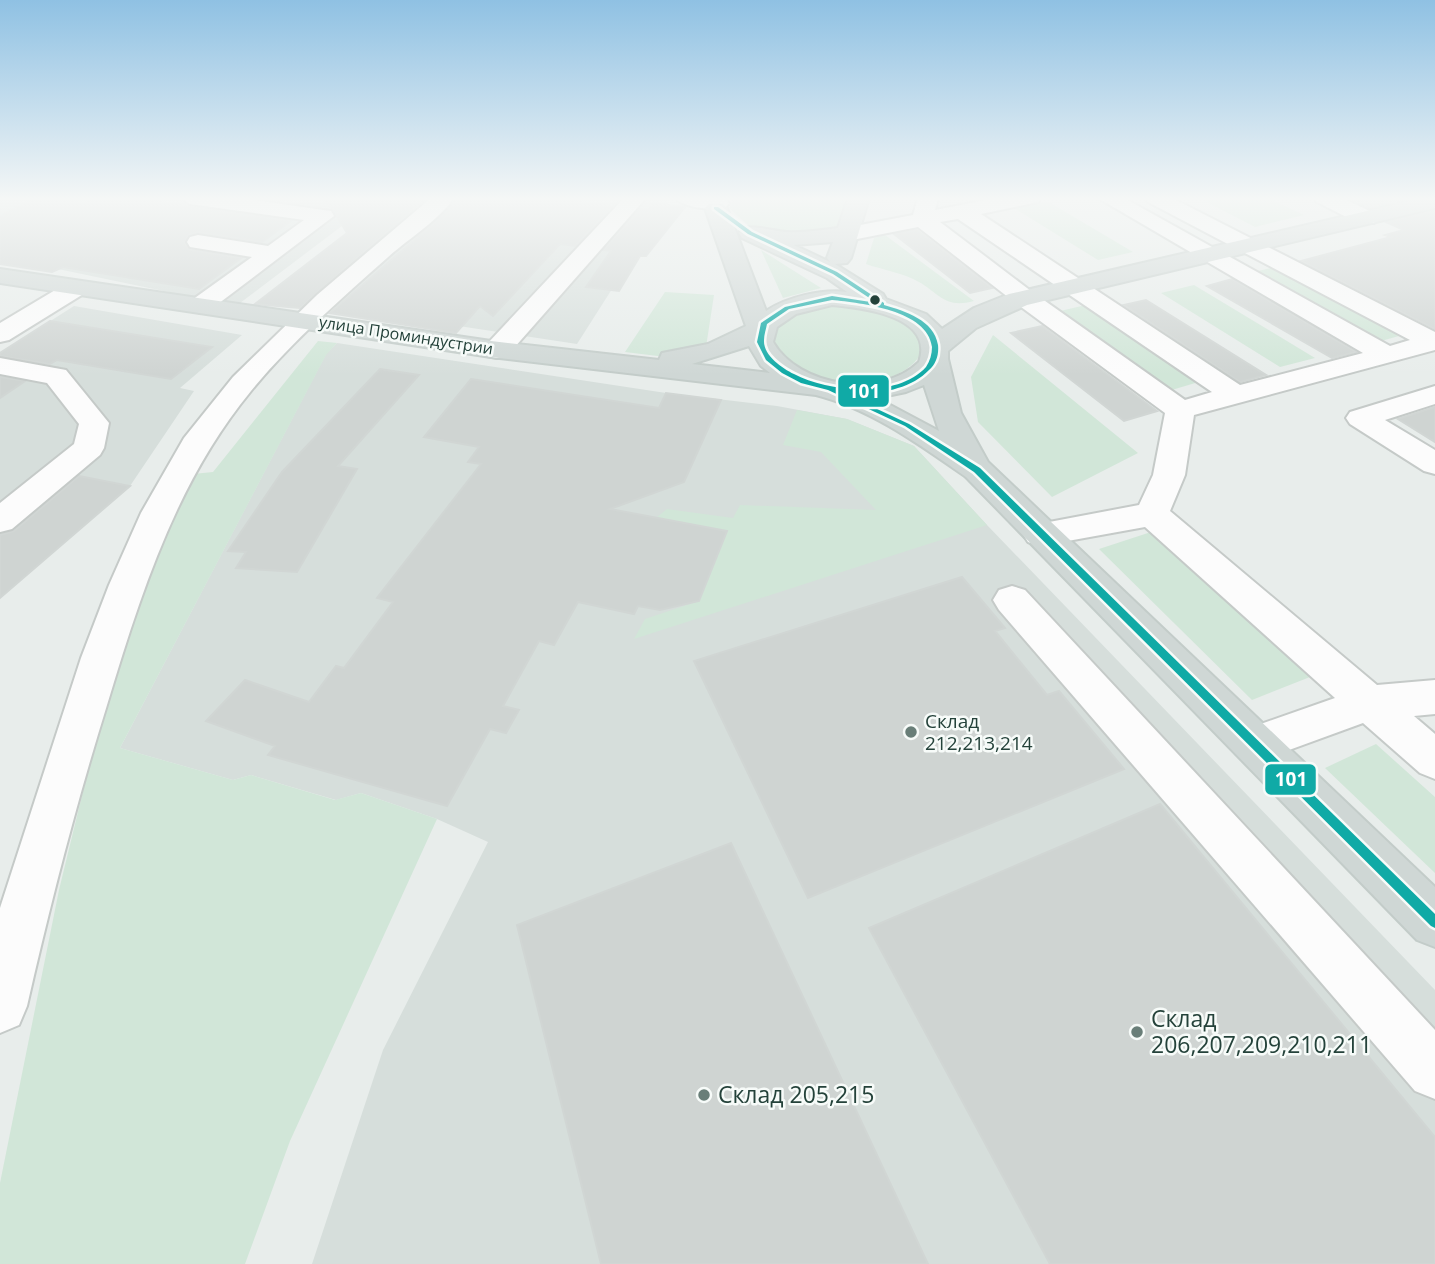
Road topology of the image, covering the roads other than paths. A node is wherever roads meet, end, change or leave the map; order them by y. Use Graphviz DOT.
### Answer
graph roads {
  1 [pos="266,257"];
  2 [pos="375,257"];
  3 [pos="582,257"];
  4 [pos="737,257"];
  5 [pos="801,257"];
  6 [pos="840,257"];
  7 [pos="971,257"];
  8 [pos="1032,257"];
  9 [pos="1202,257"];
  10 [pos="1208,257"];
  11 [pos="1268,257"];
  12 [pos="835,273"];
  13 [pos="0,276"];
  14 [pos="1076,286"];
  15 [pos="76,288"];
  16 [pos="1013,300"];
  17 [pos="201,305"];
  18 [pos="888,306"];
  19 [pos="303,319"];
  20 [pos="760,329"];
  21 [pos="0,334"];
  22 [pos="497,350"];
  23 [pos="935,353"];
  24 [pos="1384,354"];
  25 [pos="607,363"];
  26 [pos="0,366"];
  27 [pos="822,388"];
  28 [pos="1235,395"];
  29 [pos="1435,395"];
  30 [pos="1180,410"];
  31 [pos="1435,464"];
  32 [pos="977,470"];
  33 [pos="1152,514"];
  34 [pos="0,521"];
  35 [pos="1041,534"];
  36 [pos="1012,600"];
  37 [pos="1435,697"];
  38 [pos="1369,703"];
  39 [pos="1256,744"];
  40 [pos="1435,760"];
  41 [pos="1435,922"];
  42 [pos="0,1006"];
  43 [pos="1435,1071"];
  1 -- 17 [label="street"];
  2 -- 19 [label="street"];
  3 -- 22 [label="street"];
  4 -- 20 [label="main road"];
  5 -- 12 [label="main road"];
  6 -- 12 [label="main road"];
  7 -- 16 [label="street"];
  8 -- 14 [label="street"];
  9 -- 14 [label="main road"];
  10 -- 24 [label="street"];
  11 -- 24 [label="street"];
  12 -- 18 [label="main road"];
  13 -- 15 [label="main road, улица Проминдустрии"];
  14 -- 16 [label="main road"];
  14 -- 28 [label="street"];
  15 -- 17 [label="main road, улица Проминдустрии"];
  15 -- 21 [label="street"];
  16 -- 18 [label="main road"];
  16 -- 23 [label="main road"];
  16 -- 30 [label="street"];
  17 -- 19 [label="main road, улица Проминдустрии"];
  18 -- 20 [label="main road"];
  18 -- 23 [label="main road"];
  19 -- 22 [label="main road, улица Проминдустрии"];
  19 -- 42 [label="street"];
  20 -- 25 [label="main road"];
  20 -- 27 [label="main road"];
  22 -- 25 [label="main road, улица Проминдустрии"];
  23 -- 27 [label="main road"];
  23 -- 32 [label="main road"];
  24 -- 28 [label="street"];
  25 -- 27 [label="main road, улица Проминдустрии"];
  26 -- 34 [label="street"];
  27 -- 32 [label="main road"];
  28 -- 30 [label="street"];
  29 -- 31 [label="street"];
  30 -- 33 [label="street"];
  32 -- 35 [label="main road"];
  33 -- 35 [label="street"];
  33 -- 38 [label="street"];
  35 -- 39 [label="main road"];
  36 -- 43 [label="street"];
  37 -- 38 [label="street"];
  38 -- 39 [label="street"];
  38 -- 40 [label="street"];
  39 -- 41 [label="main road"];
}
